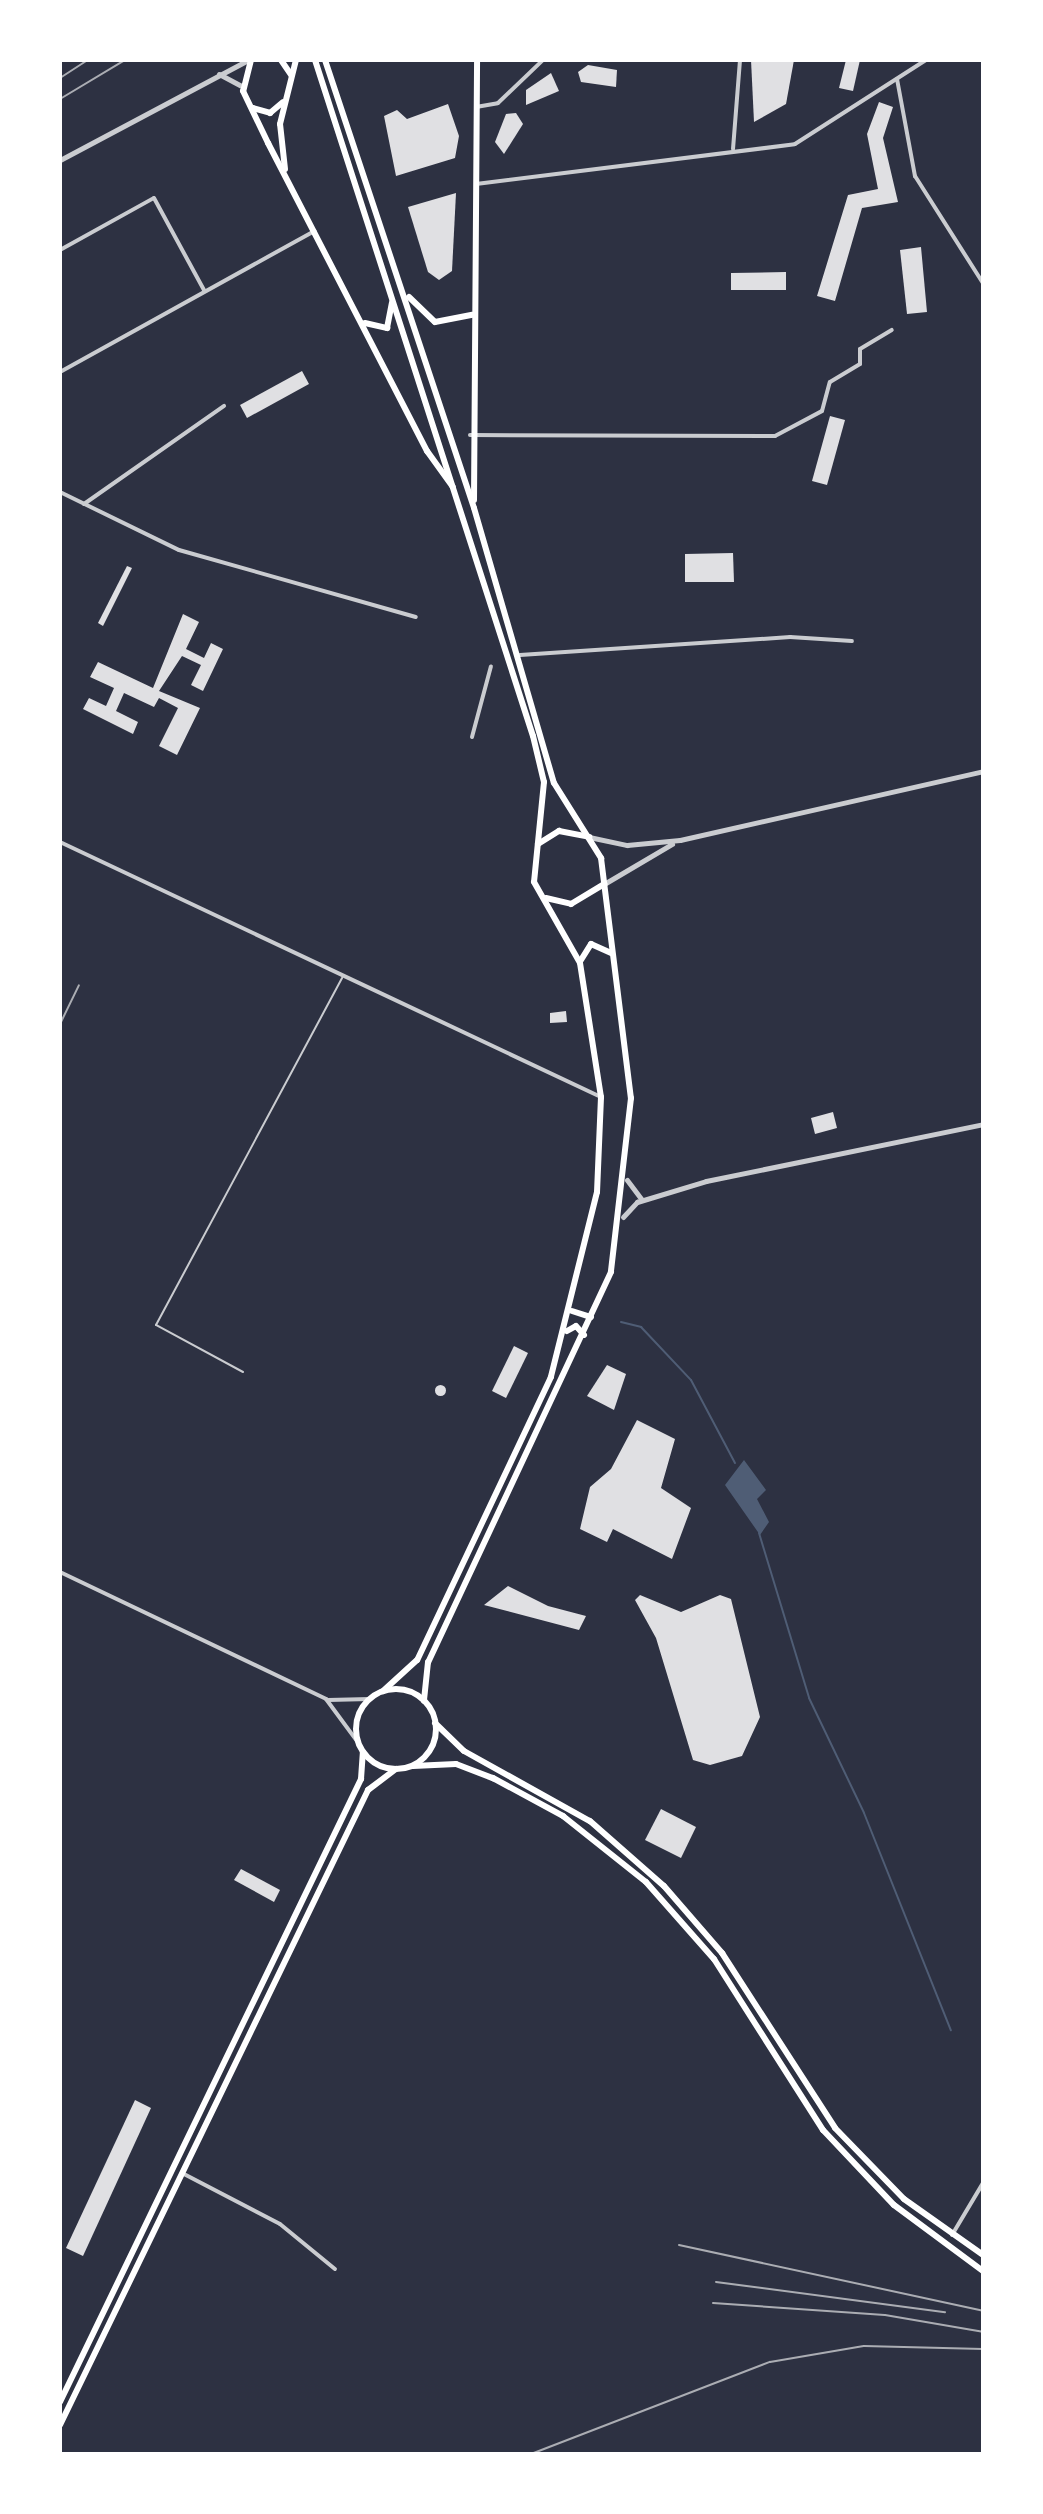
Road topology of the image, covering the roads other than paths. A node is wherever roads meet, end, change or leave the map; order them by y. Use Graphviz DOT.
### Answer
graph roads {
  1 [pos="249,60"];
  2 [pos="281,60"];
  3 [pos="296,60"];
  4 [pos="477,60"];
  5 [pos="543,60"];
  6 [pos="740,60"];
  7 [pos="926,60"];
  8 [pos="325,61"];
  9 [pos="316,63"];
  10 [pos="218,74"];
  11 [pos="291,75"];
  12 [pos="897,78"];
  13 [pos="242,86"];
  14 [pos="287,95"];
  15 [pos="249,103"];
  16 [pos="475,107"];
  17 [pos="733,149"];
  18 [pos="60,160"];
  19 [pos="287,176"];
  20 [pos="473,184"];
  21 [pos="316,230"];
  22 [pos="60,250"];
  23 [pos="983,283"];
  24 [pos="402,284"];
  25 [pos="389,287"];
  26 [pos="204,290"];
  27 [pos="472,315"];
  28 [pos="362,321"];
  29 [pos="892,330"];
  30 [pos="60,372"];
  31 [pos="224,406"];
  32 [pos="470,435"];
  33 [pos="60,492"];
  34 [pos="458,493"];
  35 [pos="84,504"];
  36 [pos="474,508"];
  37 [pos="416,617"];
  38 [pos="852,641"];
  39 [pos="520,655"];
  40 [pos="491,666"];
  41 [pos="472,737"];
  42 [pos="983,771"];
  43 [pos="589,837"];
  44 [pos="680,840"];
  45 [pos="60,842"];
  46 [pos="534,852"];
  47 [pos="604,884"];
  48 [pos="543,897"];
  49 [pos="613,956"];
  50 [pos="580,963"];
  51 [pos="342,978"];
  52 [pos="601,1097"];
  53 [pos="983,1124"];
  54 [pos="627,1180"];
  55 [pos="643,1200"];
  56 [pos="623,1217"];
  57 [pos="572,1308"];
  58 [pos="594,1314"];
  59 [pos="565,1333"];
  60 [pos="583,1339"];
  61 [pos="243,1372"];
  62 [pos="60,1572"];
  63 [pos="383,1691"];
  64 [pos="326,1699"];
  65 [pos="370,1699"];
  66 [pos="424,1701"];
  67 [pos="435,1723"];
  68 [pos="357,1741"];
  69 [pos="363,1752"];
  70 [pos="413,1766"];
  71 [pos="396,1769"];
  72 [pos="181,2173"];
  73 [pos="983,2183"];
  74 [pos="952,2235"];
  75 [pos="983,2255"];
  76 [pos="335,2269"];
  77 [pos="983,2271"];
  78 [pos="60,2402"];
  79 [pos="60,2425"];
  1 -- 10 [label="street"];
  1 -- 13 [label="main road"];
  2 -- 11 [label="main road"];
  3 -- 11 [label="main road"];
  4 -- 16 [label="main road"];
  5 -- 16 [label="street"];
  6 -- 17 [label="street"];
  7 -- 12 [label="street"];
  8 -- 24 [label="main road"];
  9 -- 25 [label="main road"];
  10 -- 13 [label="street"];
  10 -- 18 [label="street"];
  11 -- 14 [label="main road"];
  12 -- 17 [label="street"];
  12 -- 23 [label="street"];
  13 -- 15 [label="main road"];
  14 -- 15 [label="main road"];
  14 -- 19 [label="main road"];
  15 -- 19 [label="main road"];
  16 -- 20 [label="main road"];
  17 -- 20 [label="street"];
  19 -- 21 [label="main road"];
  20 -- 27 [label="main road"];
  21 -- 26 [label="street"];
  21 -- 28 [label="main road"];
  22 -- 26 [label="street"];
  24 -- 27 [label="main road"];
  24 -- 36 [label="main road"];
  25 -- 28 [label="main road"];
  25 -- 34 [label="main road"];
  26 -- 30 [label="street"];
  27 -- 32 [label="main road"];
  28 -- 34 [label="main road"];
  29 -- 32 [label="street"];
  31 -- 35 [label="street"];
  32 -- 36 [label="main road"];
  33 -- 35 [label="street"];
  34 -- 46 [label="main road"];
  35 -- 37 [label="street"];
  36 -- 39 [label="main road"];
  38 -- 39 [label="street"];
  39 -- 43 [label="main road"];
  40 -- 41 [label="street"];
  42 -- 44 [label="street"];
  43 -- 44 [label="street"];
  43 -- 46 [label="main road"];
  43 -- 47 [label="main road"];
  44 -- 47 [label="street"];
  45 -- 51 [label="street"];
  46 -- 48 [label="main road"];
  47 -- 48 [label="main road"];
  47 -- 49 [label="main road"];
  48 -- 50 [label="main road"];
  49 -- 50 [label="main road"];
  49 -- 54 [label="main road"];
  50 -- 52 [label="main road"];
  51 -- 52 [label="street"];
  51 -- 61 [label="lane"];
  52 -- 57 [label="main road"];
  53 -- 55 [label="street"];
  54 -- 55 [label="street"];
  54 -- 56 [label="main road"];
  55 -- 56 [label="street"];
  56 -- 58 [label="main road"];
  57 -- 58 [label="main road"];
  57 -- 59 [label="main road"];
  58 -- 60 [label="main road"];
  59 -- 60 [label="main road"];
  59 -- 63 [label="main road"];
  60 -- 66 [label="main road"];
  62 -- 64 [label="street"];
  63 -- 65 [label="main road"];
  63 -- 66 [label="main road"];
  64 -- 65 [label="street"];
  64 -- 68 [label="street"];
  65 -- 68 [label="main road"];
  66 -- 67 [label="main road"];
  67 -- 70 [label="main road"];
  67 -- 74 [label="main road"];
  68 -- 69 [label="main road"];
  69 -- 71 [label="main road"];
  69 -- 78 [label="main road"];
  70 -- 71 [label="main road"];
  70 -- 77 [label="main road"];
  71 -- 72 [label="main road"];
  72 -- 76 [label="street"];
  72 -- 79 [label="main road"];
  73 -- 74 [label="street"];
  74 -- 75 [label="main road"];
}
